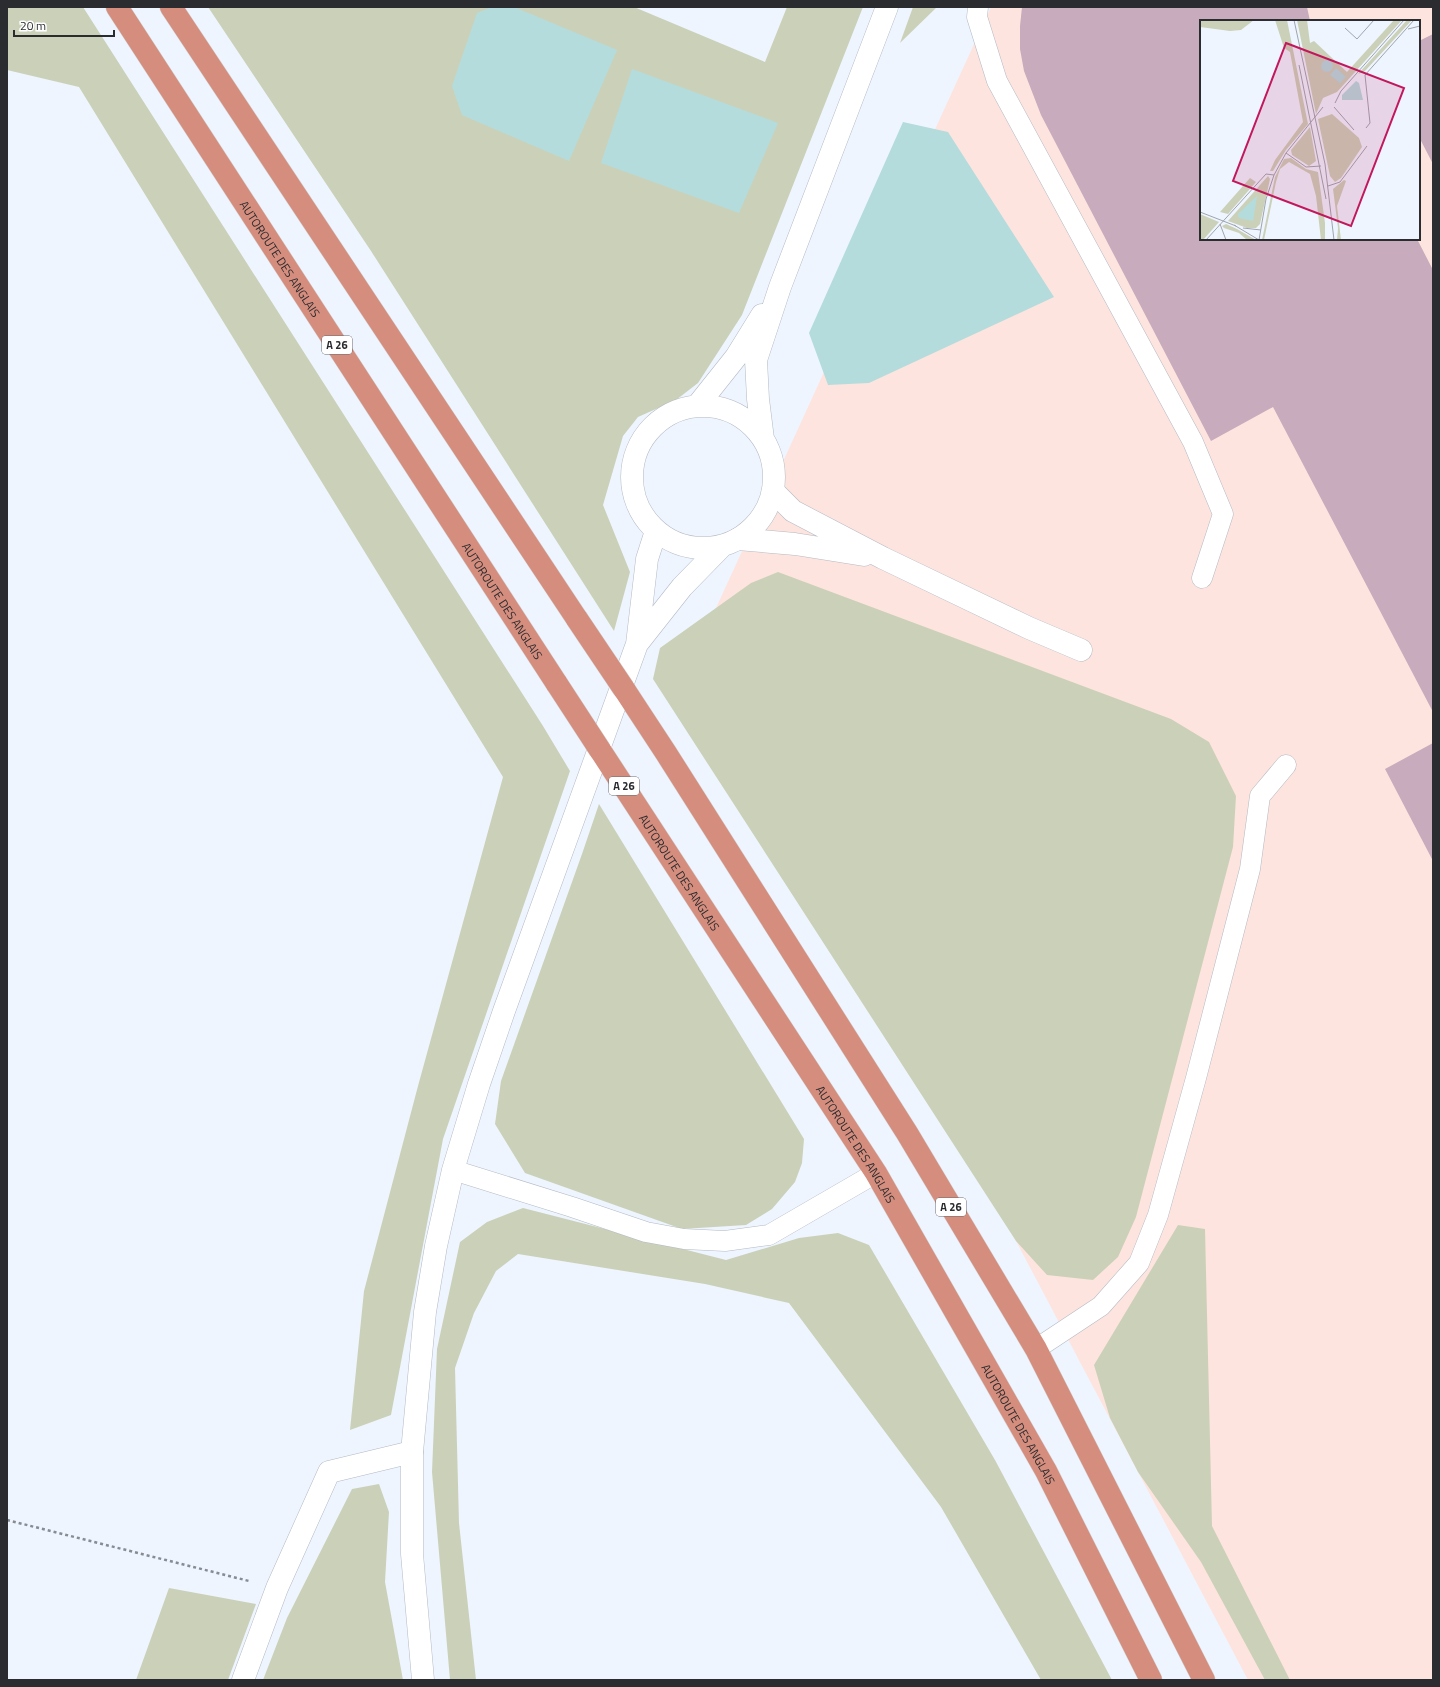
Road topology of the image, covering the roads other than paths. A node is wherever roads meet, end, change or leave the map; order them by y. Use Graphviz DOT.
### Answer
graph roads {
  1 [pos="117,7"];
  2 [pos="171,7"];
  3 [pos="888,7"];
  4 [pos="978,7"];
  5 [pos="780,287"];
  6 [pos="698,406"];
  7 [pos="763,439"];
  8 [pos="773,491"];
  9 [pos="656,531"];
  10 [pos="730,543"];
  11 [pos="883,558"];
  12 [pos="1202,578"];
  13 [pos="637,644"];
  14 [pos="1080,650"];
  15 [pos="1286,765"];
  16 [pos="453,1170"];
  17 [pos="876,1173"];
  18 [pos="1036,1349"];
  19 [pos="412,1452"];
  20 [pos="243,1680"];
  21 [pos="423,1680"];
  22 [pos="1151,1680"];
  23 [pos="1204,1680"];
  1 -- 17 [label="highway, AUTOROUTE DES ANGLAIS / A 26, bridge"];
  2 -- 18 [label="highway, A 26, bridge"];
  3 -- 5 [label="street"];
  4 -- 12 [label="lane"];
  5 -- 6 [label="street"];
  5 -- 7 [label="street"];
  6 -- 7 [label="street"];
  6 -- 9 [label="street"];
  7 -- 8 [label="street"];
  8 -- 10 [label="street"];
  8 -- 11 [label="street"];
  9 -- 10 [label="street"];
  9 -- 13 [label="street"];
  10 -- 11 [label="street"];
  10 -- 13 [label="street"];
  11 -- 14 [label="street"];
  13 -- 16 [label="street"];
  15 -- 18 [label="lane"];
  16 -- 17 [label="lane"];
  16 -- 19 [label="street"];
  17 -- 22 [label="highway, AUTOROUTE DES ANGLAIS / A 26"];
  18 -- 23 [label="highway, A 26"];
  19 -- 20 [label="street"];
  19 -- 21 [label="street"];
}
